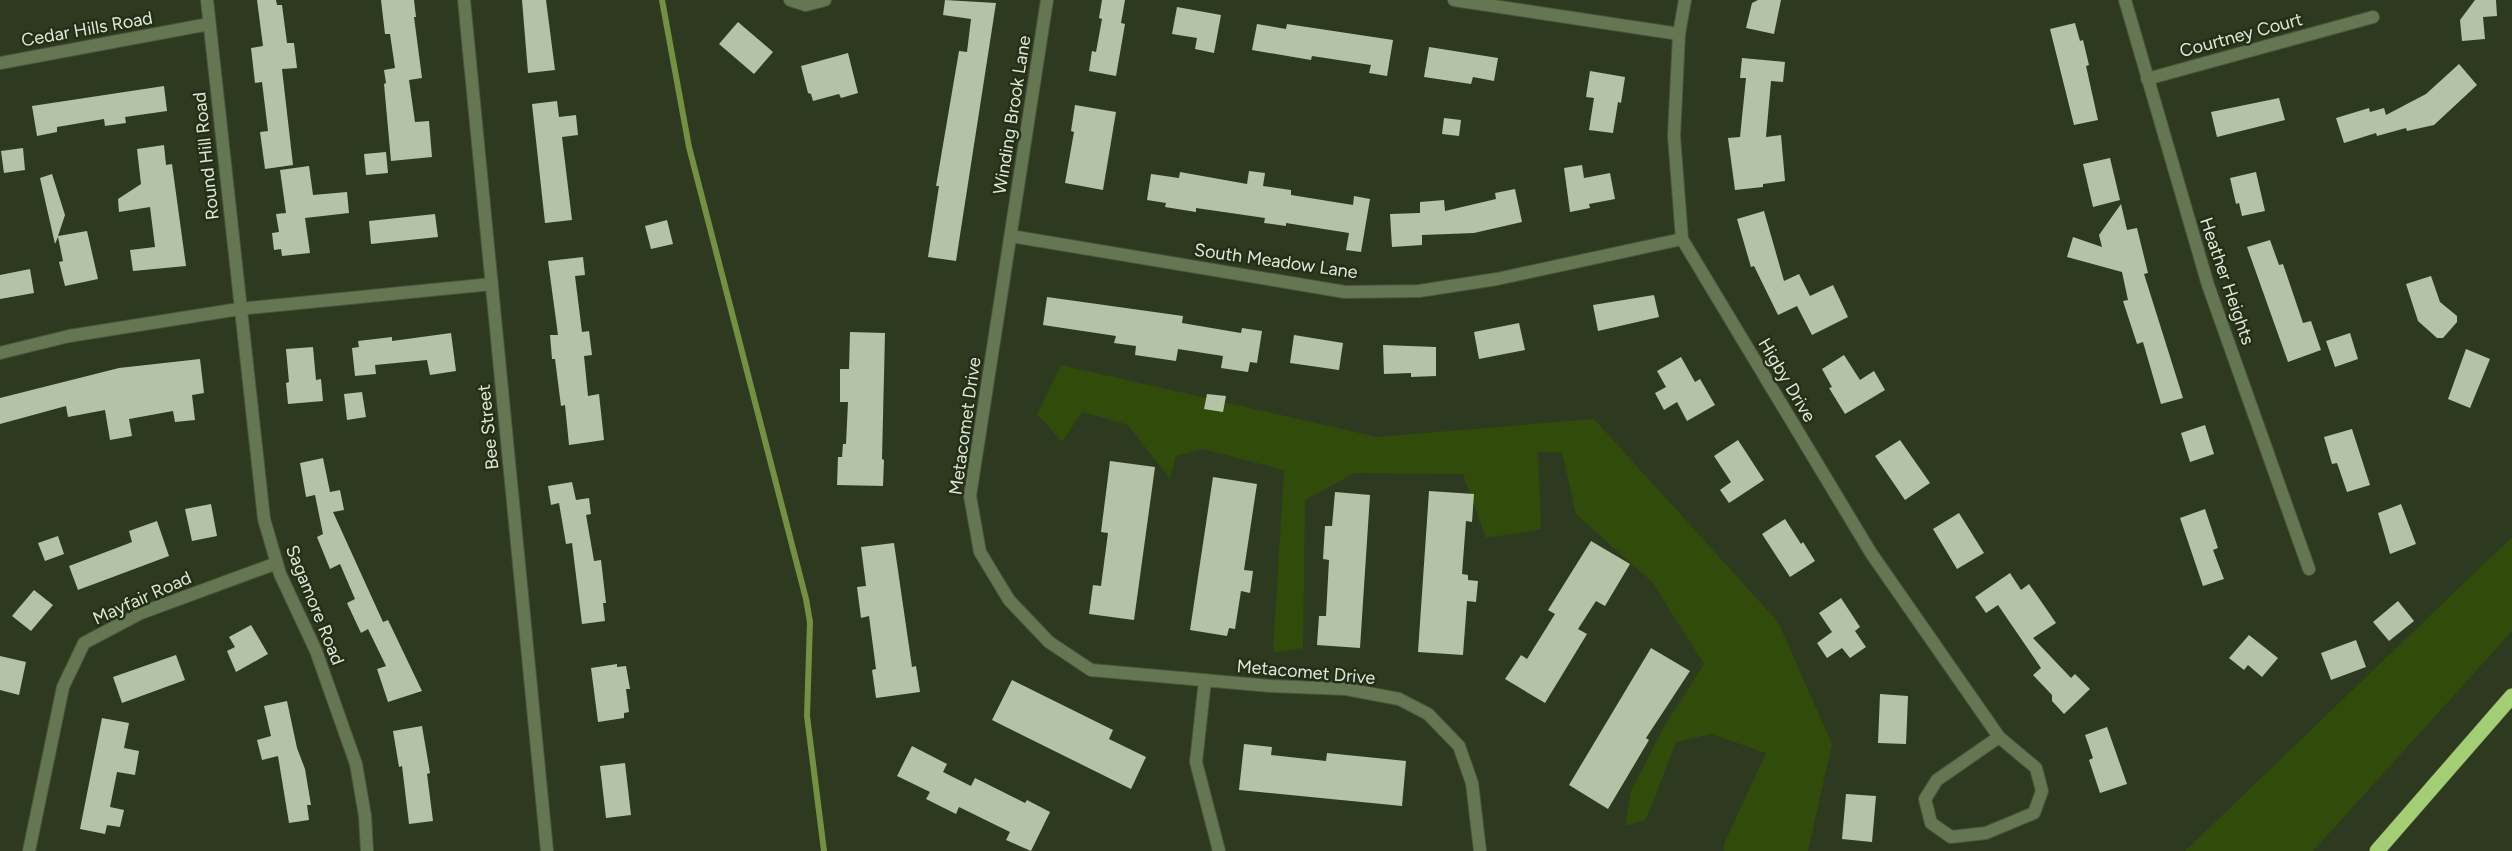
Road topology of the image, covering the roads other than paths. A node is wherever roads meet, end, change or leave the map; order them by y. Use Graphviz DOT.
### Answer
graph roads {
  1 [pos="207,0"];
  2 [pos="464,0"];
  3 [pos="790,0"];
  4 [pos="825,0"];
  5 [pos="1047,0"];
  6 [pos="1454,0"];
  7 [pos="1685,0"];
  8 [pos="2125,0"];
  9 [pos="2373,17"];
  10 [pos="209,24"];
  11 [pos="1679,34"];
  12 [pos="0,63"];
  13 [pos="2147,79"];
  14 [pos="1011,236"];
  15 [pos="1682,239"];
  16 [pos="492,284"];
  17 [pos="239,309"];
  18 [pos="0,353"];
  19 [pos="277,563"];
  20 [pos="2310,569"];
  21 [pos="1205,680"];
  22 [pos="2512,696"];
  23 [pos="1999,737"];
  24 [pos="29,851"];
  25 [pos="367,851"];
  26 [pos="547,851"];
  27 [pos="1219,851"];
  28 [pos="1480,851"];
  29 [pos="2377,851"];
  1 -- 10 [label="street, Round Hill Road"];
  2 -- 16 [label="street, Bee Street"];
  3 -- 4 [label="street"];
  5 -- 14 [label="street, Winding Brook Lane"];
  6 -- 11 [label="street"];
  7 -- 11 [label="street, Higby Drive"];
  8 -- 13 [label="street, Heather Heights"];
  9 -- 13 [label="street, Courtney Court"];
  10 -- 12 [label="street, Cedar Hills Road"];
  10 -- 17 [label="street, Round Hill Road"];
  11 -- 15 [label="street, Higby Drive"];
  13 -- 20 [label="street, Heather Heights"];
  14 -- 15 [label="street, South Meadow Lane"];
  14 -- 21 [label="street, Metacomet Drive"];
  15 -- 23 [label="street, Higby Drive"];
  16 -- 17 [label="street"];
  16 -- 26 [label="street, Bee Street"];
  17 -- 18 [label="street"];
  17 -- 19 [label="street, Sagamore Road"];
  19 -- 24 [label="street, Mayfair Road"];
  19 -- 25 [label="street, Sagamore Road"];
  21 -- 27 [label="street"];
  21 -- 28 [label="street, Metacomet Drive"];
  22 -- 29 [label="highway"];
  23 -- 23 [label="street, Higby Drive"];
}
